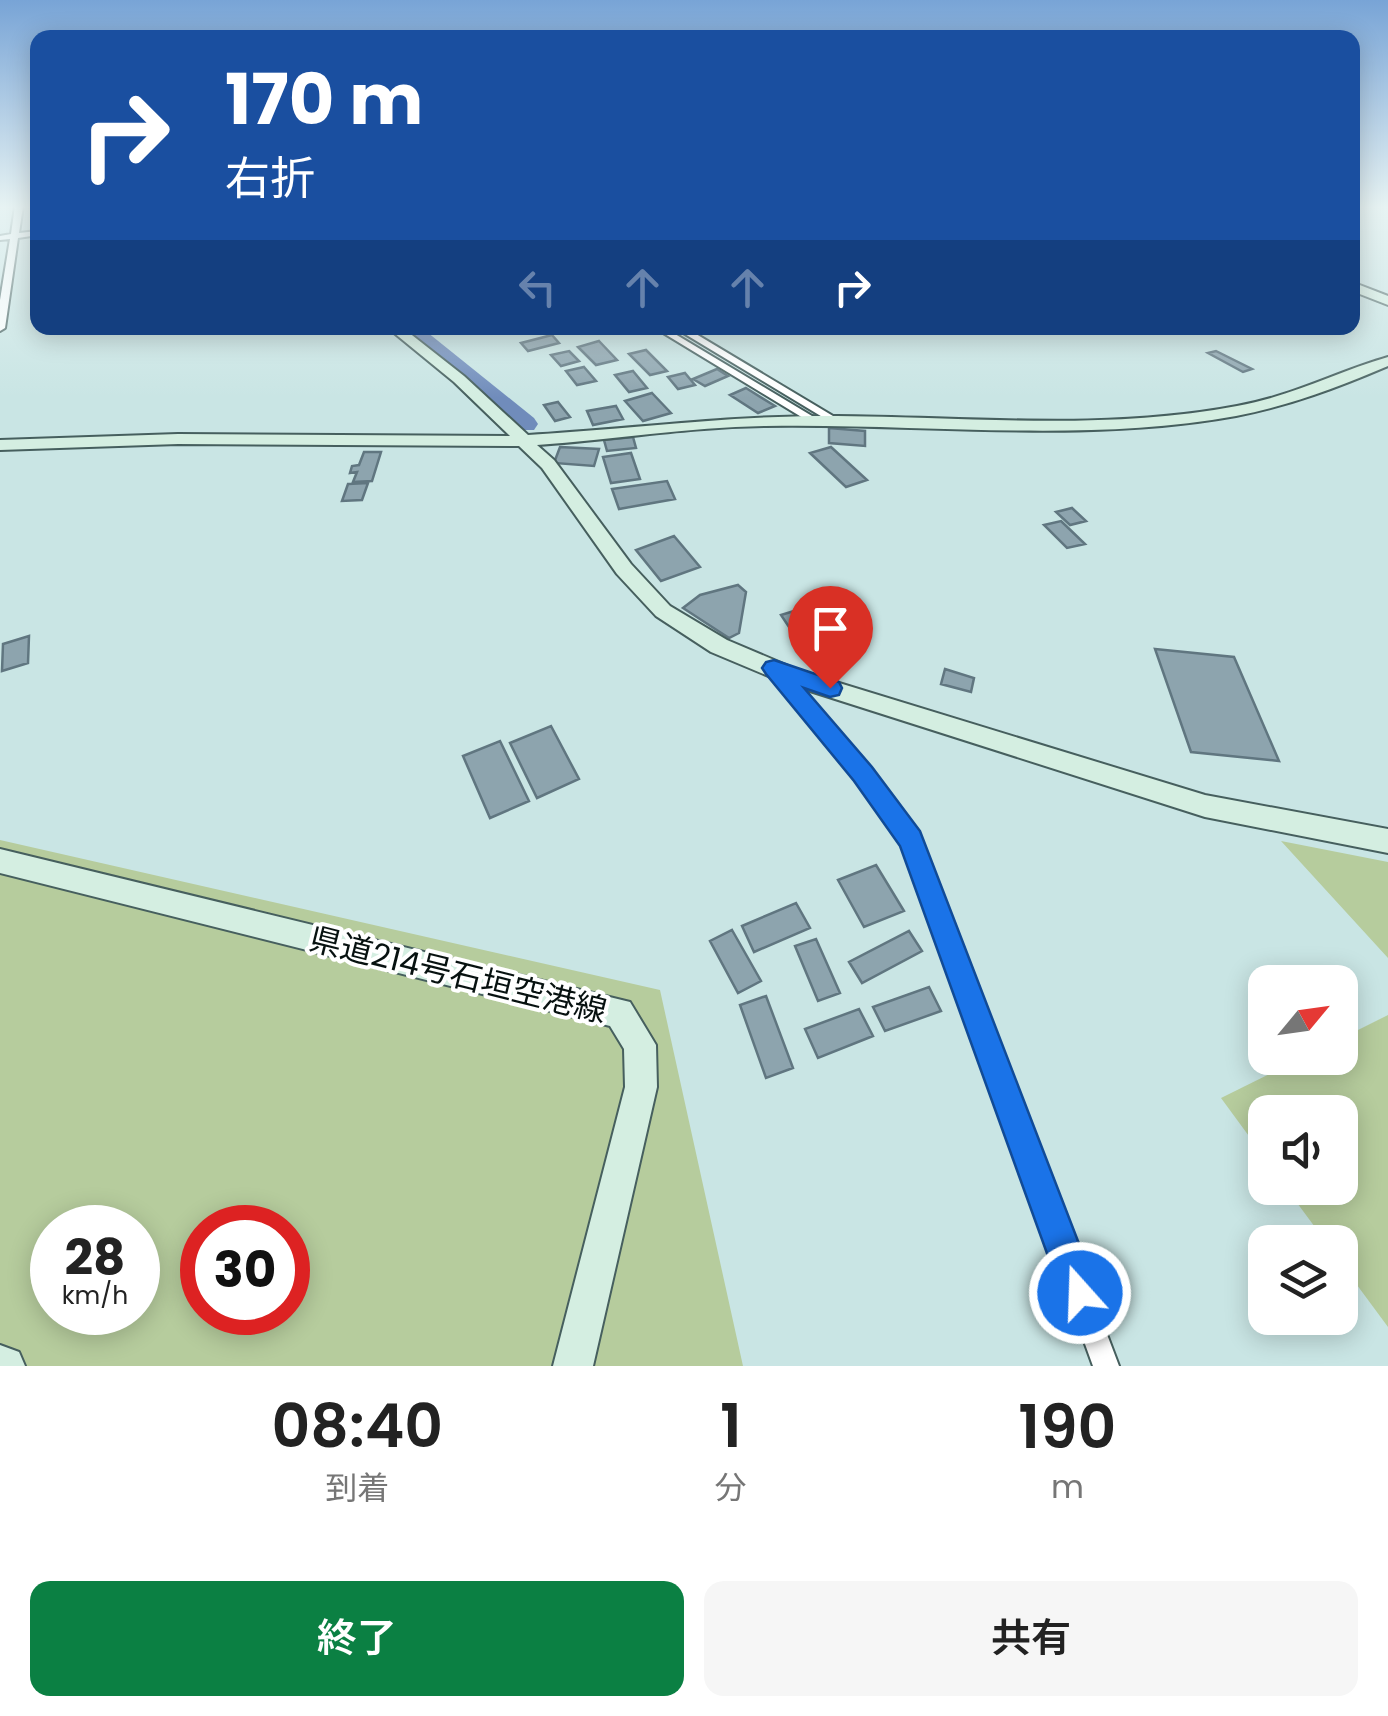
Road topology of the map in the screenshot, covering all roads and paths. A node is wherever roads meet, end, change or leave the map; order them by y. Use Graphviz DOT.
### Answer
graph roads {
  1 [pos="8,270"];
  2 [pos="1360,289"];
  3 [pos="1388,301"];
  4 [pos="0,328"];
  5 [pos="404,335"];
  6 [pos="671,335"];
  7 [pos="692,335"];
  8 [pos="1388,361"];
  9 [pos="817,422"];
  10 [pos="838,422"];
  11 [pos="522,440"];
  12 [pos="0,445"];
  13 [pos="774,668"];
  14 [pos="1388,841"];
  15 [pos="0,862"];
  16 [pos="573,1366"];
  17 [pos="1106,1366"];
  1 -- 4 [label="street"];
  2 -- 3 [label="street"];
  5 -- 11 [label="street"];
  6 -- 9 [label="street"];
  7 -- 10 [label="street"];
  8 -- 10 [label="street"];
  9 -- 10 [label="street"];
  9 -- 11 [label="street"];
  11 -- 12 [label="street"];
  11 -- 13 [label="street"];
  13 -- 14 [label="street"];
  13 -- 17 [label="street"];
  15 -- 16 [label="street, 県道214号石垣空港線"];
}
